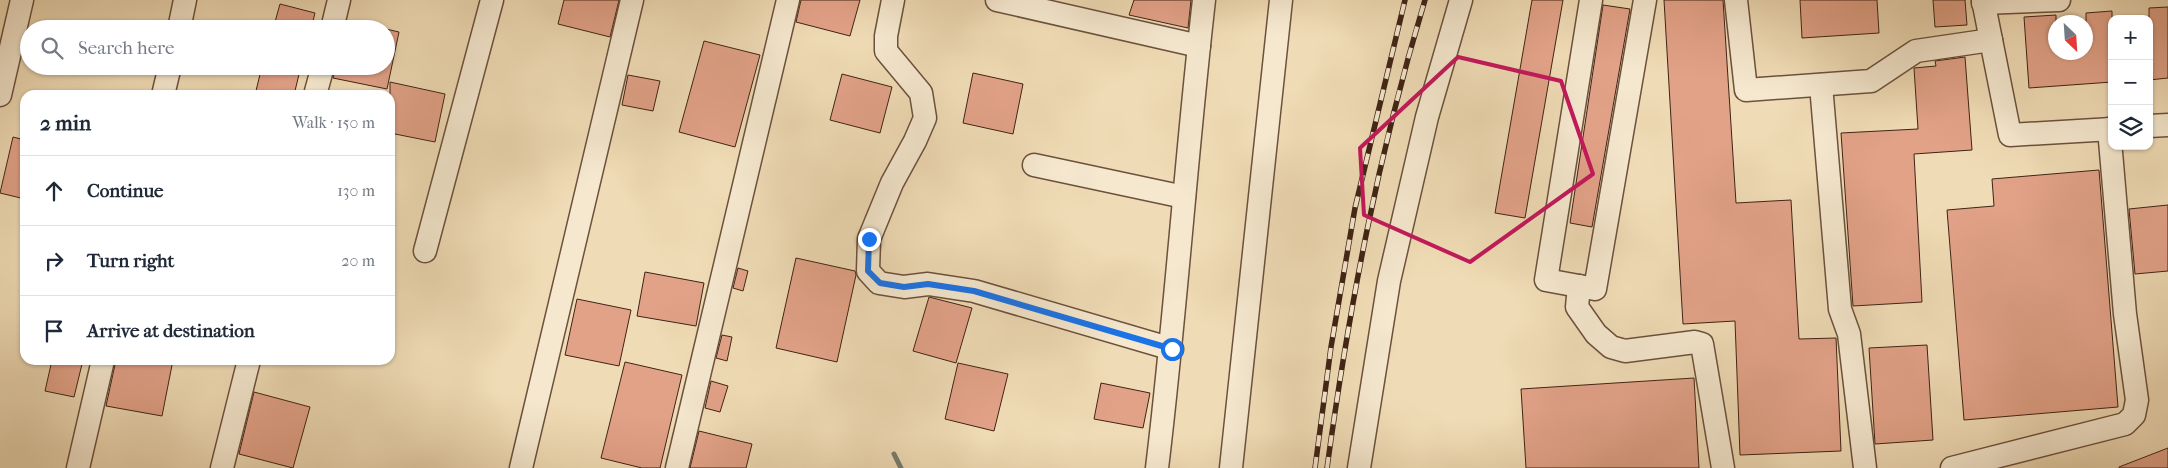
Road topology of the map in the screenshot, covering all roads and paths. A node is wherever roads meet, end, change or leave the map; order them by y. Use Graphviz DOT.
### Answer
graph roads {
  1 [pos="22,0"];
  2 [pos="185,0"];
  3 [pos="339,0"];
  4 [pos="492,0"];
  5 [pos="632,0"];
  6 [pos="788,0"];
  7 [pos="893,0"];
  8 [pos="997,0"];
  9 [pos="1204,0"];
  10 [pos="1281,0"];
  11 [pos="1461,0"];
  12 [pos="1591,0"];
  13 [pos="1644,0"];
  14 [pos="1736,0"];
  15 [pos="2059,0"];
  16 [pos="1983,2"];
  17 [pos="181,20"];
  18 [pos="334,20"];
  19 [pos="1991,40"];
  20 [pos="1199,46"];
  21 [pos="168,75"];
  22 [pos="321,75"];
  23 [pos="1821,85"];
  24 [pos="164,90"];
  25 [pos="316,90"];
  26 [pos="0,95"];
  27 [pos="2168,125"];
  28 [pos="2153,126"];
  29 [pos="2108,129"];
  30 [pos="2113,150"];
  31 [pos="1034,165"];
  32 [pos="1184,197"];
  33 [pos="425,251"];
  34 [pos="1578,286"];
  35 [pos="1172,349"];
  36 [pos="102,365"];
  37 [pos="248,365"];
  38 [pos="78,468"];
  39 [pos="222,468"];
  40 [pos="521,468"];
  41 [pos="677,468"];
  42 [pos="1157,468"];
  43 [pos="1231,468"];
  44 [pos="1359,468"];
  45 [pos="1723,468"];
  46 [pos="1865,468"];
  47 [pos="1952,468"];
  1 -- 26 [label="street"];
  2 -- 17 [label="street"];
  3 -- 18 [label="street"];
  4 -- 33 [label="street"];
  5 -- 40 [label="street"];
  6 -- 41 [label="street"];
  7 -- 35 [label="street"];
  8 -- 20 [label="street"];
  9 -- 20 [label="street"];
  10 -- 43 [label="street"];
  11 -- 44 [label="street"];
  12 -- 34 [label="street"];
  13 -- 34 [label="street"];
  14 -- 23 [label="street"];
  15 -- 16 [label="street"];
  16 -- 19 [label="street"];
  19 -- 23 [label="street"];
  19 -- 29 [label="street"];
  20 -- 32 [label="street"];
  21 -- 24 [label="street"];
  22 -- 25 [label="street"];
  23 -- 46 [label="street"];
  27 -- 28 [label="street"];
  30 -- 47 [label="street"];
  31 -- 32 [label="street"];
  32 -- 35 [label="street"];
  34 -- 45 [label="street"];
  35 -- 42 [label="street"];
  36 -- 38 [label="street"];
  37 -- 39 [label="street"];
}
